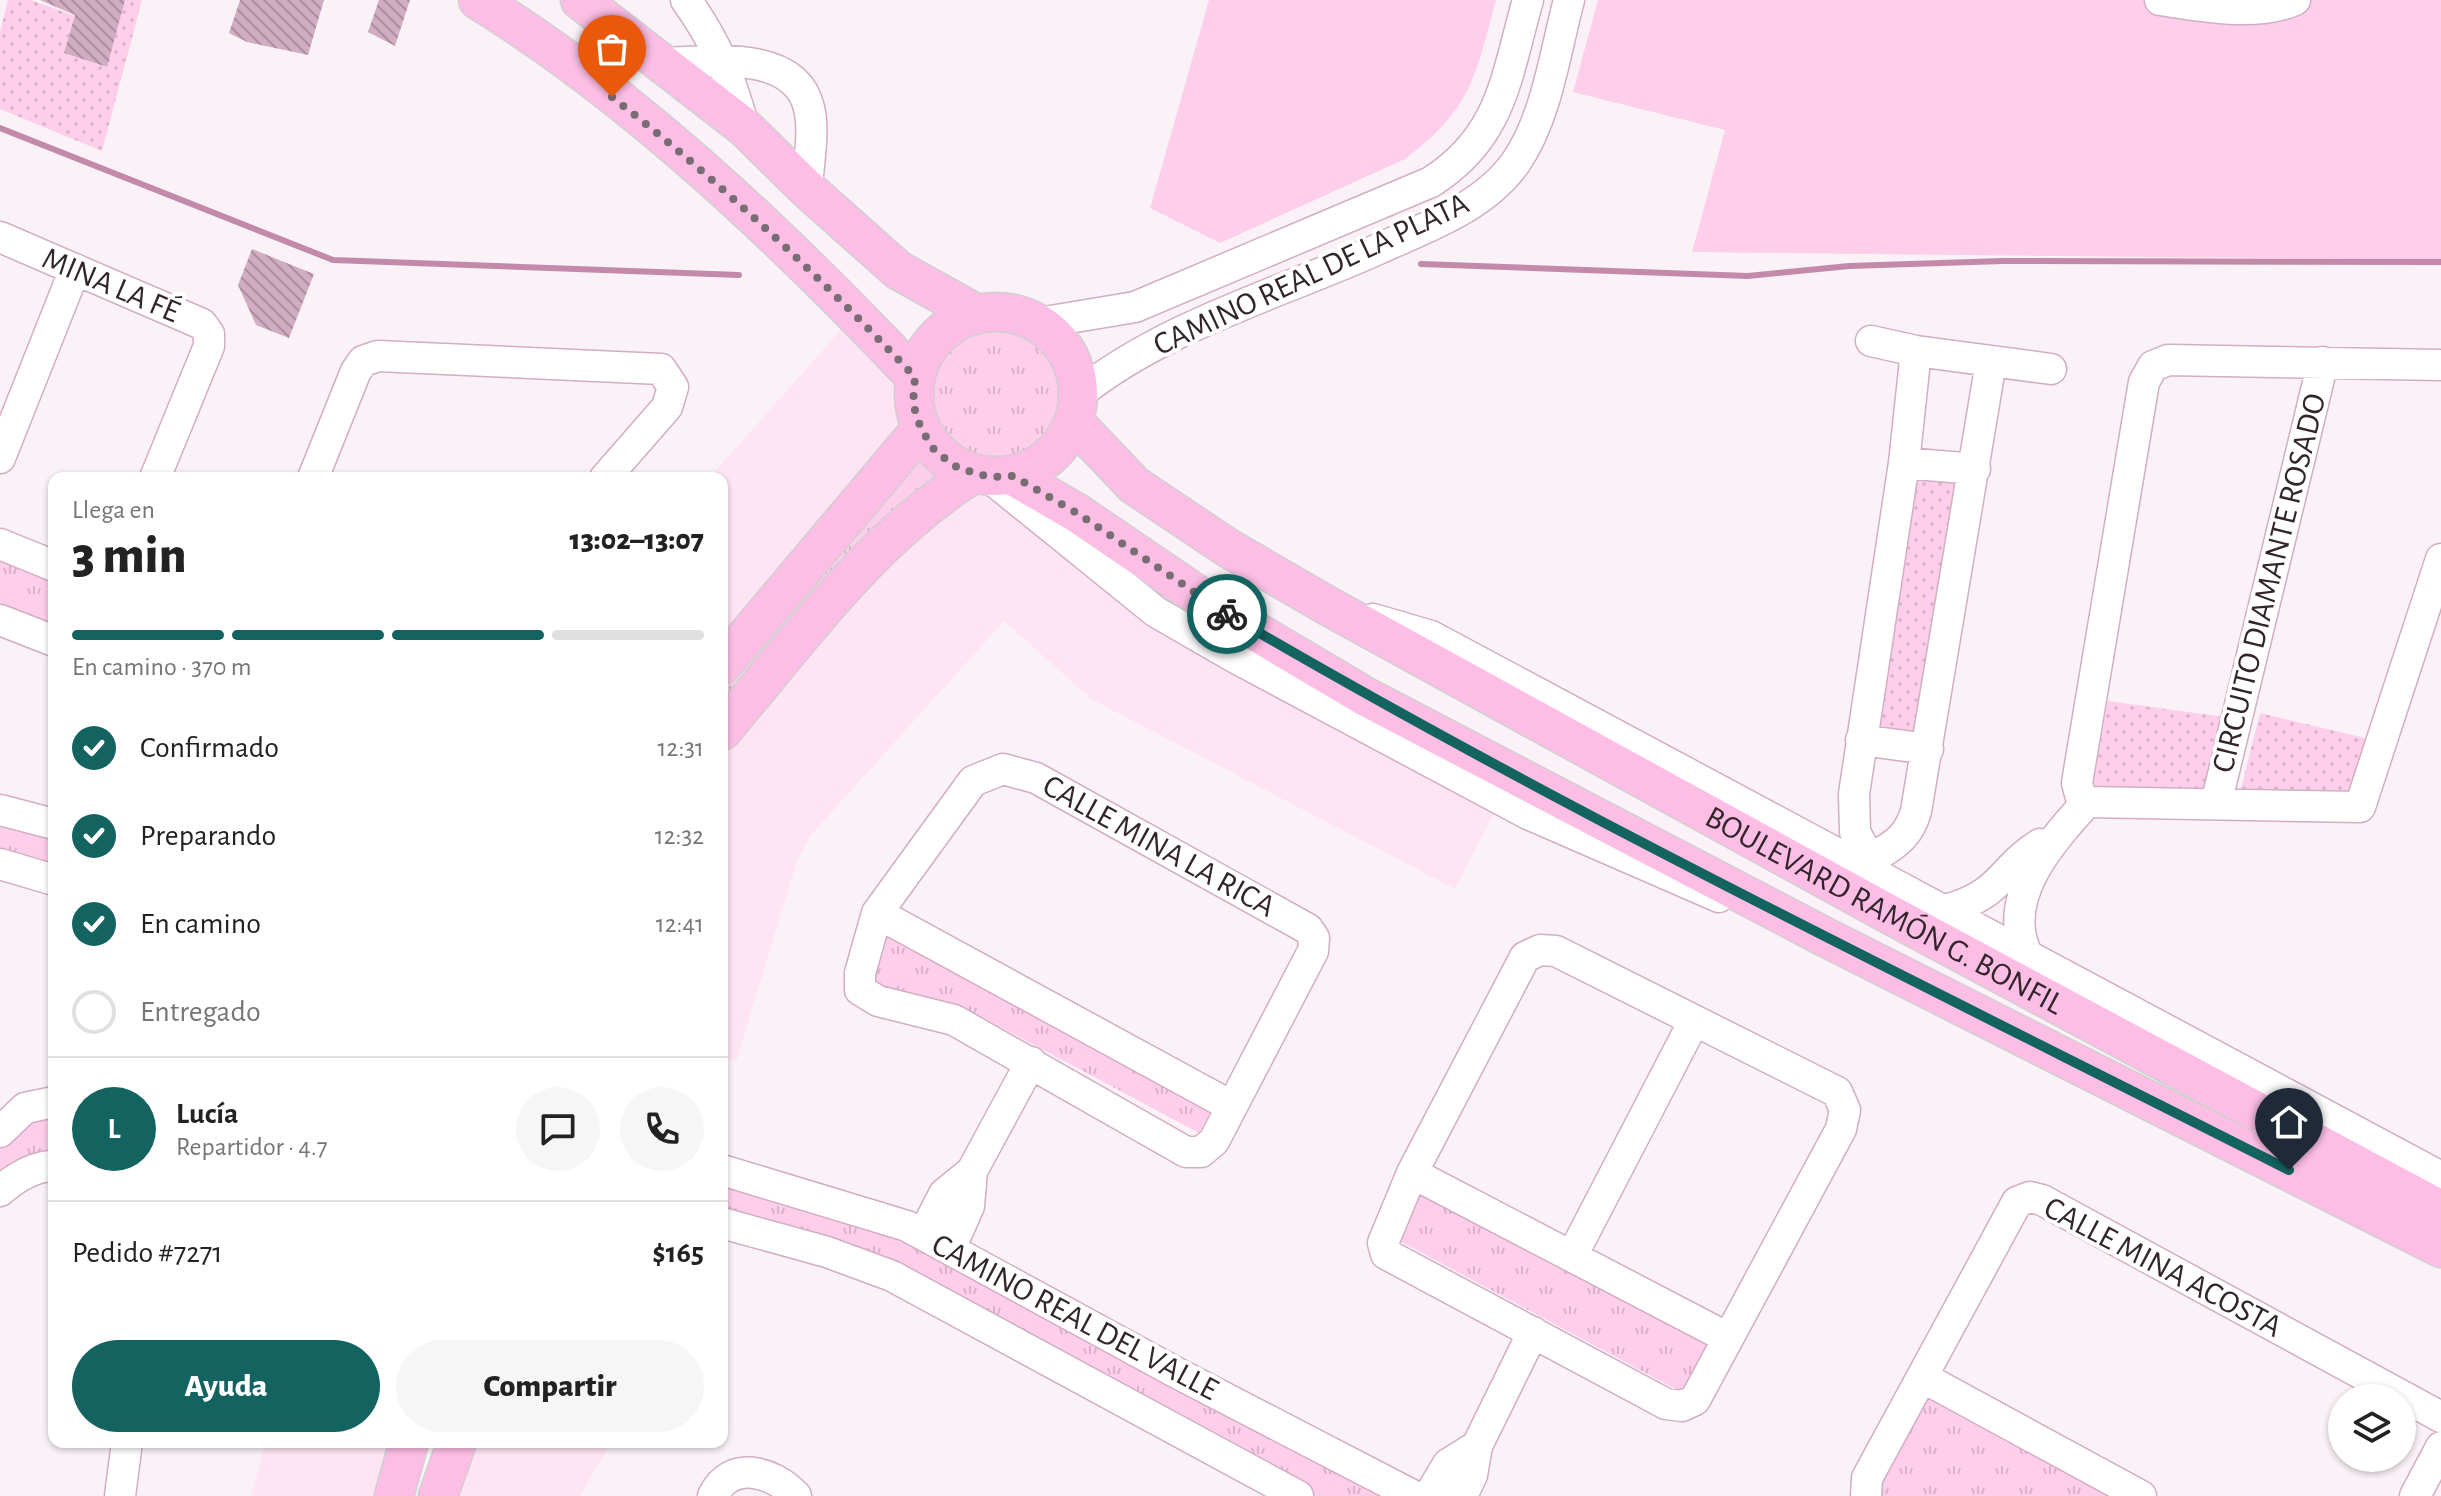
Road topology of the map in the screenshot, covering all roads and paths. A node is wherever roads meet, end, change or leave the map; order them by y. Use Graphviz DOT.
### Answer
graph roads {
  1 [pos="478,0"];
  2 [pos="686,0"];
  3 [pos="1528,0"];
  4 [pos="1569,0"];
  5 [pos="2160,0"];
  6 [pos="2295,0"];
  7 [pos="588,2"];
  8 [pos="2212,3"];
  9 [pos="724,61"];
  10 [pos="661,63"];
  11 [pos="744,127"];
  12 [pos="807,189"];
  13 [pos="0,237"];
  14 [pos="75,269"];
  15 [pos="975,313"];
  16 [pos="1039,323"];
  17 [pos="1871,341"];
  18 [pos="1916,351"];
  19 [pos="1991,362"];
  20 [pos="2323,362"];
  21 [pos="2441,365"];
  22 [pos="2051,369"];
  23 [pos="915,377"];
  24 [pos="1076,408"];
  25 [pos="921,429"];
  26 [pos="0,458"];
  27 [pos="1904,463"];
  28 [pos="1975,469"];
  29 [pos="157,472"];
  30 [pos="315,472"];
  31 [pos="610,472"];
  32 [pos="992,476"];
  33 [pos="0,544"];
  34 [pos="2441,559"];
  35 [pos="48,564"];
  36 [pos="1328,606"];
  37 [pos="0,620"];
  38 [pos="48,639"];
  39 [pos="728,658"];
  40 [pos="728,724"];
  41 [pos="1861,740"];
  42 [pos="1928,749"];
  43 [pos="2087,802"];
  44 [pos="2216,804"];
  45 [pos="0,810"];
  46 [pos="48,822"];
  47 [pos="2061,831"];
  48 [pos="0,864"];
  49 [pos="1869,864"];
  50 [pos="48,870"];
  51 [pos="1946,910"];
  52 [pos="877,913"];
  53 [pos="2026,952"];
  54 [pos="1694,1021"];
  55 [pos="1031,1062"];
  56 [pos="48,1103"];
  57 [pos="1231,1106"];
  58 [pos="0,1132"];
  59 [pos="48,1166"];
  60 [pos="972,1171"];
  61 [pos="728,1172"];
  62 [pos="1412,1173"];
  63 [pos="2441,1177"];
  64 [pos="0,1191"];
  65 [pos="2441,1210"];
  66 [pos="728,1225"];
  67 [pos="923,1235"];
  68 [pos="2441,1247"];
  69 [pos="950,1249"];
  70 [pos="1572,1256"];
  71 [pos="1533,1332"];
  72 [pos="1728,1338"];
  73 [pos="1177,1373"];
  74 [pos="1924,1378"];
  75 [pos="1153,1417"];
  76 [pos="2441,1417"];
  77 [pos="1477,1446"];
  78 [pos="2441,1447"];
  79 [pos="126,1448"];
  80 [pos="407,1448"];
  81 [pos="455,1448"];
  82 [pos="120,1496"];
  83 [pos="394,1496"];
  84 [pos="438,1496"];
  85 [pos="713,1496"];
  86 [pos="796,1496"];
  87 [pos="1298,1496"];
  88 [pos="1414,1496"];
  89 [pos="1429,1496"];
  90 [pos="1462,1496"];
  91 [pos="1866,1496"];
  92 [pos="2141,1496"];
  93 [pos="2415,1496"];
  1 -- 23 [label="main road"];
  2 -- 9 [label="street"];
  3 -- 16 [label="street, CAMINO REAL DE LA PLATA"];
  4 -- 24 [label="street, CAMINO REAL DE LA PLATA"];
  5 -- 8 [label="street"];
  6 -- 8 [label="street"];
  7 -- 10 [label="main road"];
  9 -- 10 [label="street"];
  9 -- 11 [label="street"];
  9 -- 12 [label="street"];
  10 -- 11 [label="main road"];
  11 -- 12 [label="main road"];
  12 -- 15 [label="main road"];
  13 -- 14 [label="street, MINA LA FÉ"];
  14 -- 26 [label="street"];
  14 -- 29 [label="street, MINA LA FÉ"];
  15 -- 16 [label="main road"];
  15 -- 23 [label="main road"];
  16 -- 24 [label="main road"];
  17 -- 18 [label="street"];
  18 -- 19 [label="street"];
  18 -- 27 [label="street"];
  19 -- 22 [label="street"];
  19 -- 28 [label="street"];
  20 -- 21 [label="street"];
  20 -- 43 [label="street"];
  20 -- 44 [label="street, CIRCUITO DIAMANTE ROSADO"];
  23 -- 25 [label="main road"];
  24 -- 32 [label="main road"];
  24 -- 36 [label="main road, BOULEVARD RAMÓN G. BONFIL"];
  25 -- 32 [label="main road"];
  25 -- 39 [label="main road"];
  27 -- 28 [label="street"];
  27 -- 41 [label="street"];
  28 -- 42 [label="street"];
  30 -- 31 [label="street"];
  32 -- 40 [label="main road"];
  32 -- 68 [label="main road, BOULEVARD RAMÓN G. BONFIL"];
  33 -- 35 [label="street"];
  34 -- 44 [label="street"];
  36 -- 49 [label="street, BOULEVARD RAMÓN G. BONFIL"];
  36 -- 65 [label="main road, BOULEVARD RAMÓN G. BONFIL"];
  37 -- 38 [label="street"];
  41 -- 42 [label="street"];
  41 -- 49 [label="street"];
  42 -- 49 [label="street"];
  43 -- 44 [label="street"];
  43 -- 47 [label="street"];
  45 -- 46 [label="street"];
  47 -- 51 [label="street"];
  47 -- 53 [label="street"];
  48 -- 50 [label="street"];
  49 -- 51 [label="street, BOULEVARD RAMÓN G. BONFIL"];
  51 -- 53 [label="street, BOULEVARD RAMÓN G. BONFIL"];
  52 -- 55 [label="street, CALLE MINA LA RICA"];
  52 -- 57 [label="street"];
  52 -- 57 [label="street, CALLE MINA LA RICA"];
  53 -- 63 [label="street, BOULEVARD RAMÓN G. BONFIL"];
  54 -- 62 [label="street"];
  54 -- 70 [label="street"];
  54 -- 72 [label="street"];
  55 -- 57 [label="street, CALLE MINA LA RICA"];
  55 -- 60 [label="street"];
  56 -- 58 [label="street"];
  59 -- 64 [label="street"];
  60 -- 67 [label="street"];
  60 -- 69 [label="street"];
  61 -- 67 [label="street, CAMINO REAL DEL VALLE"];
  62 -- 70 [label="street"];
  62 -- 71 [label="street"];
  66 -- 75 [label="street, CAMINO REAL DEL VALLE"];
  67 -- 69 [label="street, CAMINO REAL DEL VALLE"];
  69 -- 73 [label="street, CAMINO REAL DEL VALLE"];
  70 -- 72 [label="street"];
  71 -- 72 [label="street"];
  71 -- 77 [label="street"];
  73 -- 75 [label="street"];
  73 -- 88 [label="street, CAMINO REAL DEL VALLE"];
  74 -- 76 [label="street, CALLE MINA ACOSTA"];
  74 -- 91 [label="street, CALLE MINA ACOSTA"];
  74 -- 92 [label="street"];
  75 -- 87 [label="street, CAMINO REAL DEL VALLE"];
  77 -- 89 [label="street"];
  77 -- 90 [label="street"];
  78 -- 93 [label="street"];
  79 -- 82 [label="street"];
  80 -- 83 [label="main road"];
  81 -- 84 [label="main road"];
  85 -- 86 [label="street"];
}
